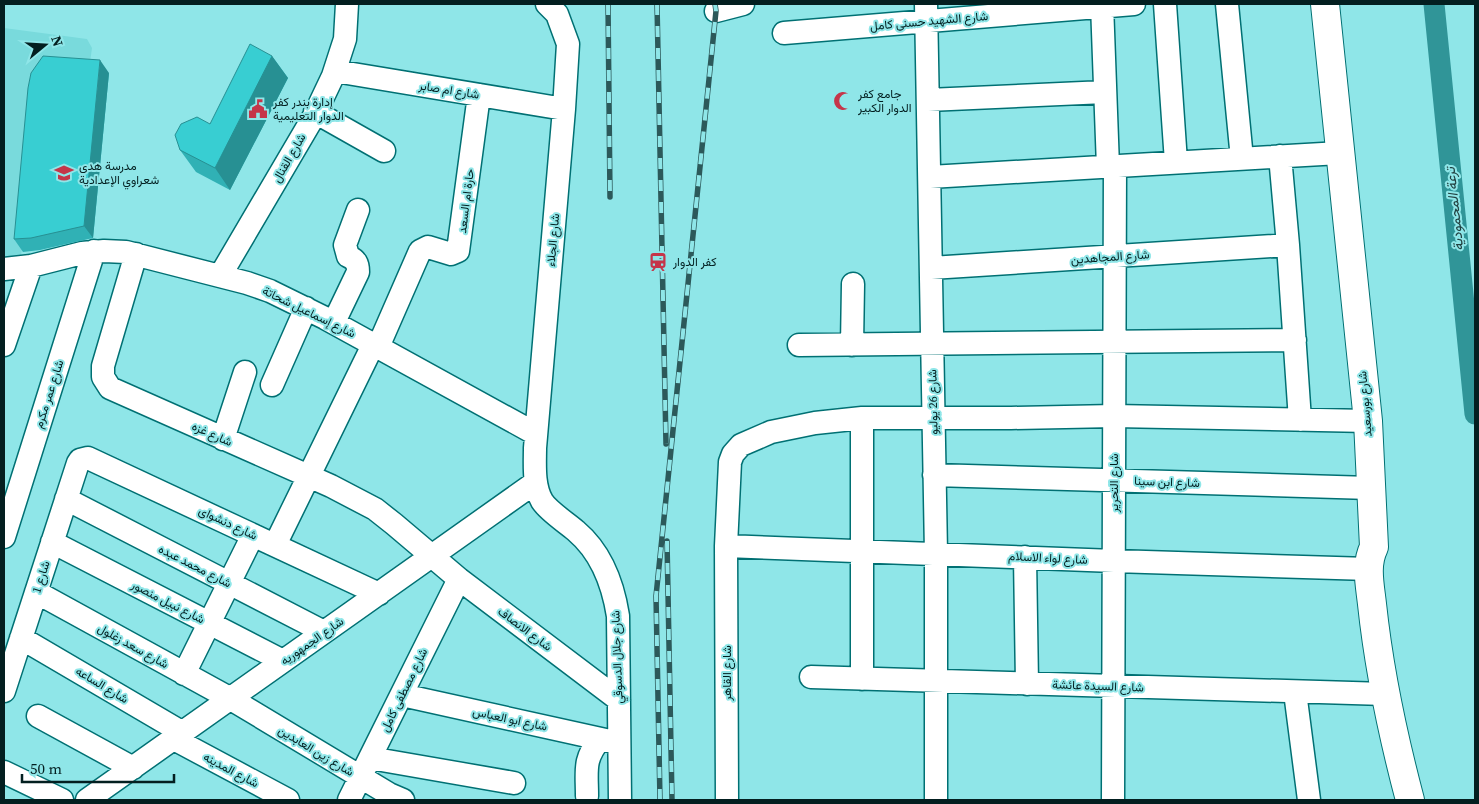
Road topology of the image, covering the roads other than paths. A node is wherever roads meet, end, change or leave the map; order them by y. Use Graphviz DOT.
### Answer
graph roads {
  1 [pos="347,4"];
  2 [pos="547,4"];
  3 [pos="743,4"];
  4 [pos="1134,4"];
  5 [pos="1165,4"];
  6 [pos="1227,4"];
  7 [pos="1325,4"];
  8 [pos="1102,5"];
  9 [pos="716,11"];
  10 [pos="926,12"];
  11 [pos="784,33"];
  12 [pos="334,72"];
  13 [pos="1105,92"];
  14 [pos="479,95"];
  15 [pos="928,100"];
  16 [pos="564,109"];
  17 [pos="315,112"];
  18 [pos="384,151"];
  19 [pos="1340,153"];
  20 [pos="1280,156"];
  21 [pos="1242,158"];
  22 [pos="1176,162"];
  23 [pos="1111,166"];
  24 [pos="930,177"];
  25 [pos="358,210"];
  26 [pos="1288,245"];
  27 [pos="94,251"];
  28 [pos="136,254"];
  29 [pos="1115,256"];
  30 [pos="31,266"];
  31 [pos="931,268"];
  32 [pos="4,269"];
  33 [pos="220,276"];
  34 [pos="853,284"];
  35 [pos="306,308"];
  36 [pos="334,322"];
  37 [pos="1295,340"];
  38 [pos="1115,342"];
  39 [pos="932,344"];
  40 [pos="4,345"];
  41 [pos="799,345"];
  42 [pos="852,345"];
  43 [pos="376,346"];
  44 [pos="246,372"];
  45 [pos="272,385"];
  46 [pos="1114,416"];
  47 [pos="933,417"];
  48 [pos="862,418"];
  49 [pos="1300,420"];
  50 [pos="1368,421"];
  51 [pos="536,434"];
  52 [pos="223,439"];
  53 [pos="78,463"];
  54 [pos="14,471"];
  55 [pos="934,475"];
  56 [pos="308,477"];
  57 [pos="1114,480"];
  58 [pos="536,482"];
  59 [pos="1370,488"];
  60 [pos="66,499"];
  61 [pos="253,535"];
  62 [pos="4,537"];
  63 [pos="52,542"];
  64 [pos="275,545"];
  65 [pos="726,546"];
  66 [pos="862,551"];
  67 [pos="936,553"];
  68 [pos="433,556"];
  69 [pos="1025,557"];
  70 [pos="1114,561"];
  71 [pos="1369,569"];
  72 [pos="459,579"];
  73 [pos="229,583"];
  74 [pos="36,592"];
  75 [pos="379,594"];
  76 [pos="210,623"];
  77 [pos="324,632"];
  78 [pos="21,638"];
  79 [pos="284,661"];
  80 [pos="184,674"];
  81 [pos="811,677"];
  82 [pos="862,679"];
  83 [pos="936,681"];
  84 [pos="1027,684"];
  85 [pos="1113,686"];
  86 [pos="4,691"];
  87 [pos="1295,692"];
  88 [pos="1385,694"];
  89 [pos="402,695"];
  90 [pos="230,699"];
  91 [pos="619,700"];
  92 [pos="38,716"];
  93 [pos="178,736"];
  94 [pos="610,741"];
  95 [pos="133,768"];
  96 [pos="365,768"];
  97 [pos="4,772"];
  98 [pos="514,783"];
  99 [pos="586,796"];
  100 [pos="62,800"];
  101 [pos="87,800"];
  102 [pos="288,800"];
  103 [pos="349,800"];
  104 [pos="403,800"];
  105 [pos="620,800"];
  106 [pos="727,800"];
  107 [pos="936,800"];
  108 [pos="1112,800"];
  109 [pos="1309,800"];
  110 [pos="1410,800"];
  1 -- 12 [label="street, شارع القنال"];
  2 -- 16 [label="street, شارع الجلاء"];
  3 -- 9 [label="street"];
  4 -- 8 [label="street, شارع الشهيد حسنى كامل"];
  5 -- 22 [label="street"];
  6 -- 21 [label="street"];
  7 -- 19 [label="main road, شارع بورسعيد"];
  8 -- 10 [label="street, شارع الشهيد حسنى كامل"];
  8 -- 13 [label="street, شارع التحرير"];
  10 -- 11 [label="street, شارع الشهيد حسنى كامل"];
  10 -- 15 [label="street, شارع 26 يوليو"];
  12 -- 14 [label="street, شارع ام صابر"];
  12 -- 17 [label="street, شارع القنال"];
  13 -- 15 [label="street"];
  13 -- 23 [label="street, شارع التحرير"];
  14 -- 16 [label="street, شارع ام صابر"];
  14 -- 43 [label="street, حارة ام السعد"];
  15 -- 24 [label="street, شارع 26 يوليو"];
  16 -- 51 [label="street, شارع الجلاء"];
  17 -- 18 [label="street"];
  17 -- 33 [label="street, شارع القنال"];
  19 -- 20 [label="street"];
  19 -- 50 [label="main road, شارع بورسعيد"];
  20 -- 21 [label="street"];
  20 -- 26 [label="street"];
  21 -- 22 [label="street"];
  22 -- 23 [label="street"];
  23 -- 24 [label="street"];
  23 -- 29 [label="street, شارع التحرير"];
  24 -- 31 [label="street, شارع 26 يوليو"];
  25 -- 36 [label="street"];
  26 -- 29 [label="street, شارع المجاهدين"];
  26 -- 37 [label="street"];
  27 -- 28 [label="street, شارع إسماعيل شحاتة"];
  27 -- 30 [label="street, شارع إسماعيل شحاتة"];
  27 -- 54 [label="street, شارع عمر مكرم"];
  28 -- 33 [label="street, شارع إسماعيل شحاتة"];
  28 -- 52 [label="street, شارع غزه"];
  29 -- 31 [label="street, شارع المجاهدين"];
  29 -- 38 [label="street, شارع التحرير"];
  30 -- 32 [label="street, شارع إسماعيل شحاتة"];
  30 -- 40 [label="street"];
  31 -- 39 [label="street, شارع 26 يوليو"];
  33 -- 35 [label="street, شارع إسماعيل شحاتة"];
  34 -- 42 [label="street"];
  35 -- 36 [label="street, شارع إسماعيل شحاتة"];
  35 -- 45 [label="street"];
  36 -- 43 [label="street, شارع إسماعيل شحاتة"];
  37 -- 38 [label="street"];
  37 -- 49 [label="street"];
  38 -- 39 [label="street"];
  38 -- 46 [label="street, شارع التحرير"];
  39 -- 42 [label="street"];
  39 -- 47 [label="street, شارع 26 يوليو"];
  41 -- 42 [label="street"];
  43 -- 51 [label="street, شارع إسماعيل شحاتة"];
  43 -- 56 [label="street"];
  44 -- 52 [label="street"];
  46 -- 47 [label="street, شارع القاهر"];
  46 -- 49 [label="street, شارع القاهر"];
  46 -- 57 [label="street, شارع التحرير"];
  47 -- 48 [label="street, شارع القاهر"];
  47 -- 55 [label="street, شارع 26 يوليو"];
  48 -- 65 [label="street, شارع القاهر"];
  48 -- 66 [label="street"];
  49 -- 50 [label="street, شارع القاهر"];
  50 -- 59 [label="main road, شارع بورسعيد"];
  51 -- 58 [label="street, شارع الجلاء"];
  52 -- 56 [label="street, شارع غزه"];
  53 -- 60 [label="street, شارع 1"];
  53 -- 61 [label="street, شارع دنشواى"];
  54 -- 62 [label="street, شارع عمر مكرم"];
  55 -- 57 [label="street, شارع ابن سينا"];
  55 -- 67 [label="street, شارع 26 يوليو"];
  56 -- 64 [label="street"];
  56 -- 68 [label="street, شارع غزه"];
  57 -- 59 [label="street, شارع ابن سينا"];
  57 -- 70 [label="street, شارع التحرير"];
  58 -- 68 [label="street, شارع الجمهوريه"];
  58 -- 91 [label="street, شارع جلال الدسوقي"];
  59 -- 71 [label="main road, شارع بورسعيد"];
  60 -- 63 [label="street, شارع 1"];
  60 -- 73 [label="street, شارع محمد عبده"];
  61 -- 64 [label="street, شارع دنشواى"];
  61 -- 73 [label="street"];
  63 -- 74 [label="street, شارع 1"];
  63 -- 76 [label="street, شارع نبيل منصور"];
  64 -- 75 [label="street, شارع دنشواى"];
  65 -- 66 [label="street, شارع لواء الاسلام"];
  65 -- 106 [label="street, شارع القاهر"];
  66 -- 67 [label="street, شارع لواء الاسلام"];
  66 -- 82 [label="street"];
  67 -- 69 [label="street, شارع لواء الاسلام"];
  67 -- 83 [label="street, شارع 26 يوليو"];
  68 -- 72 [label="street, شارع الانصاف"];
  68 -- 75 [label="street, شارع الجمهوريه"];
  69 -- 70 [label="street, شارع لواء الاسلام"];
  69 -- 84 [label="street"];
  70 -- 71 [label="street, شارع لواء الاسلام"];
  70 -- 85 [label="street, شارع التحرير"];
  71 -- 88 [label="main road, شارع بورسعيد"];
  72 -- 89 [label="street, شارع مصطفى كامل"];
  72 -- 91 [label="street, شارع الانصاف"];
  73 -- 76 [label="street"];
  73 -- 77 [label="street, شارع محمد عبده"];
  74 -- 78 [label="street, شارع 1"];
  74 -- 80 [label="street, شارع سعد زغلول"];
  75 -- 77 [label="street, شارع الجمهوريه"];
  76 -- 79 [label="street, شارع نبيل منصور"];
  76 -- 80 [label="street"];
  77 -- 79 [label="street, شارع الجمهوريه"];
  78 -- 86 [label="street, شارع 1"];
  78 -- 93 [label="street, شارع الساعه"];
  79 -- 90 [label="street, شارع الجمهوريه"];
  80 -- 90 [label="street, شارع سعد زغلول"];
  81 -- 82 [label="street, شارع السيدة عائشة"];
  82 -- 83 [label="street, شارع السيدة عائشة"];
  83 -- 84 [label="street, شارع السيدة عائشة"];
  83 -- 107 [label="street, شارع 26 يوليو"];
  84 -- 85 [label="street, شارع السيدة عائشة"];
  85 -- 87 [label="street, شارع السيدة عائشة"];
  85 -- 108 [label="street, شارع التحرير"];
  87 -- 88 [label="street, شارع السيدة عائشة"];
  87 -- 109 [label="street"];
  88 -- 110 [label="main road, شارع بورسعيد"];
  89 -- 94 [label="street, شارع ابو العباس"];
  89 -- 96 [label="street, شارع مصطفى كامل"];
  90 -- 93 [label="street, شارع الجمهوريه"];
  90 -- 96 [label="street, شارع زين العابدين"];
  91 -- 94 [label="street, شارع جلال الدسوقي"];
  92 -- 95 [label="street"];
  93 -- 95 [label="street, شارع الجمهوريه"];
  93 -- 102 [label="street, شارع المدينه"];
  94 -- 99 [label="street"];
  94 -- 105 [label="street, شارع جلال الدسوقي"];
  95 -- 101 [label="street, شارع الجمهوريه"];
  96 -- 98 [label="street"];
  96 -- 103 [label="street, شارع مصطفى كامل"];
  96 -- 104 [label="street, شارع زين العابدين"];
  97 -- 100 [label="street"];
}
